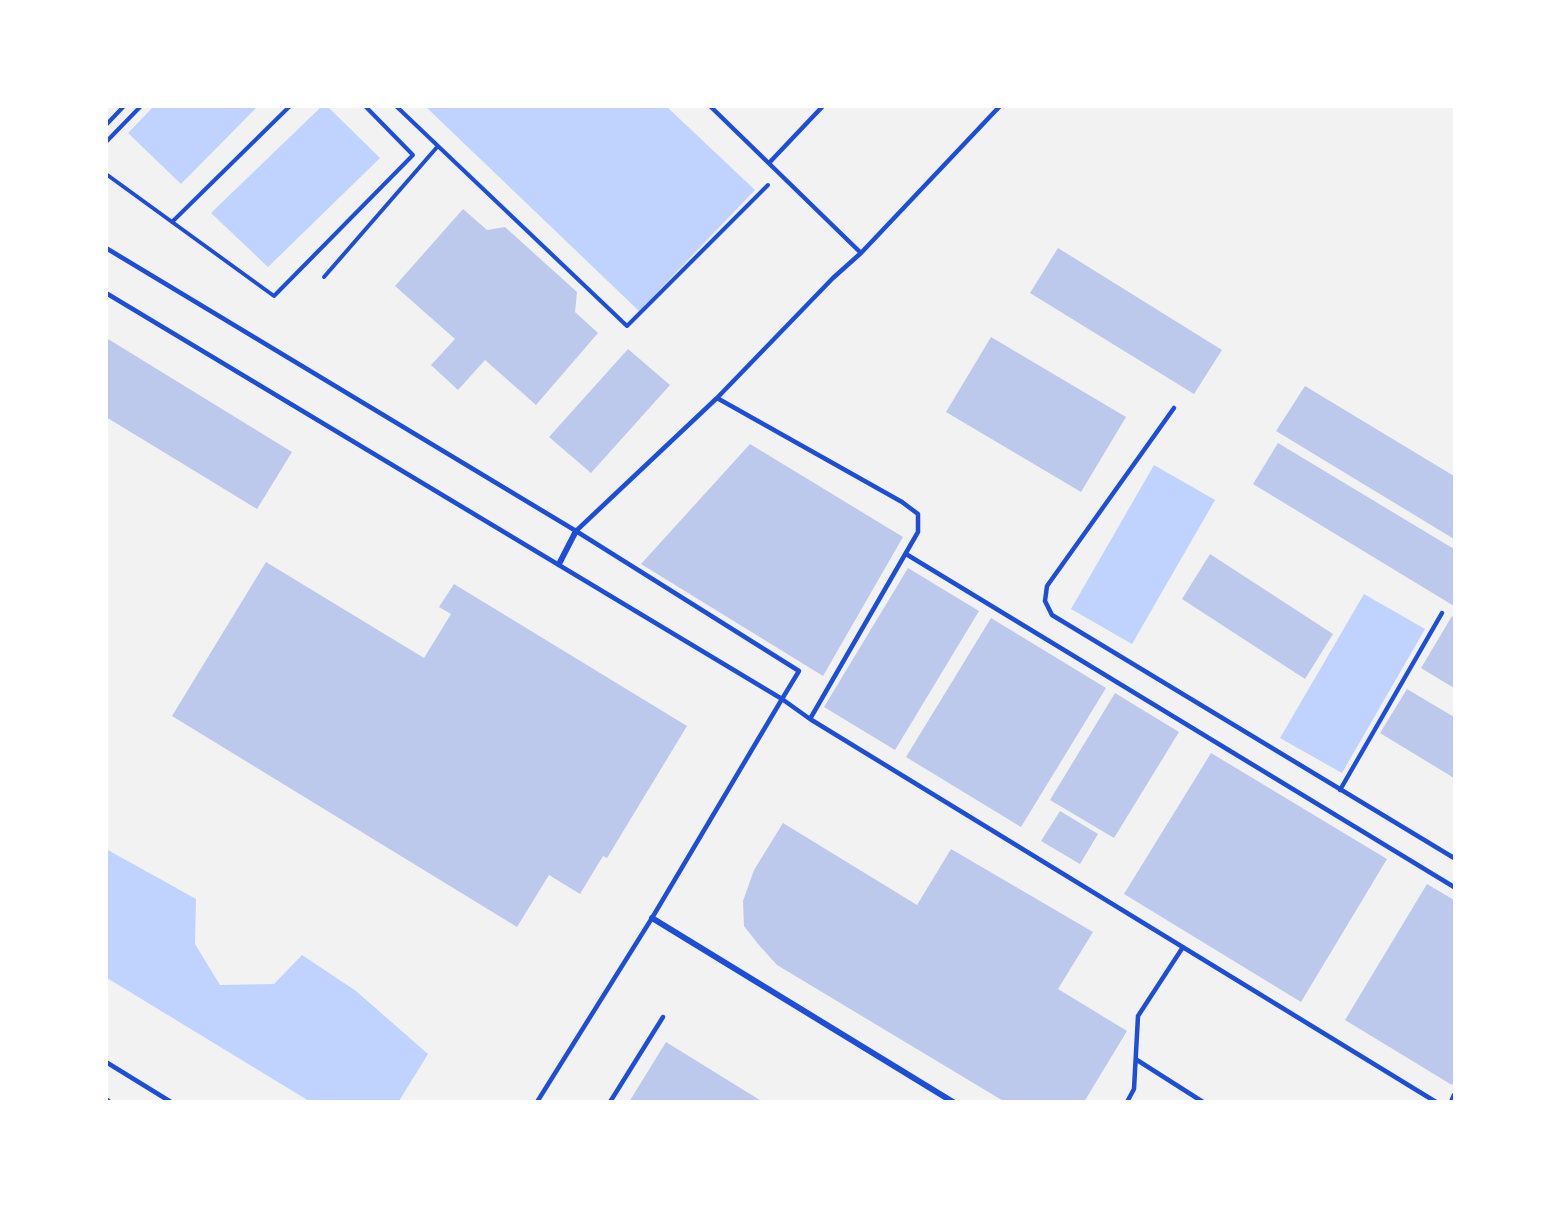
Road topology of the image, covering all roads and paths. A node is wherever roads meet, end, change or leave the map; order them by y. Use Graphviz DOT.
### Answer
graph roads {
  1 [pos="124,106"];
  2 [pos="141,106"];
  3 [pos="290,106"];
  4 [pos="365,106"];
  5 [pos="396,106"];
  6 [pos="710,106"];
  7 [pos="823,106"];
  8 [pos="1000,106"];
  9 [pos="106,125"];
  10 [pos="106,142"];
  11 [pos="438,146"];
  12 [pos="769,164"];
  13 [pos="106,174"];
  14 [pos="779,174"];
  15 [pos="172,222"];
  16 [pos="106,248"];
  17 [pos="861,254"];
  18 [pos="324,277"];
  19 [pos="106,293"];
  20 [pos="717,398"];
  21 [pos="1174,408"];
  22 [pos="576,531"];
  23 [pos="906,554"];
  24 [pos="559,564"];
  25 [pos="1442,613"];
  26 [pos="782,699"];
  27 [pos="810,719"];
  28 [pos="1340,790"];
  29 [pos="1455,858"];
  30 [pos="1455,887"];
  31 [pos="652,918"];
  32 [pos="1183,947"];
  33 [pos="663,1017"];
  34 [pos="1137,1060"];
  35 [pos="106,1062"];
  36 [pos="1455,1095"];
  37 [pos="171,1101"];
  38 [pos="537,1101"];
  39 [pos="610,1101"];
  40 [pos="953,1101"];
  41 [pos="1126,1101"];
  42 [pos="1203,1101"];
  43 [pos="1436,1101"];
  44 [pos="1450,1101"];
  1 -- 9 [label="path"];
  2 -- 10 [label="path"];
  3 -- 15 [label="path"];
  4 -- 15 [label="path"];
  5 -- 11 [label="path"];
  6 -- 12 [label="lane"];
  7 -- 12 [label="lane"];
  8 -- 17 [label="lane"];
  11 -- 14 [label="path"];
  11 -- 18 [label="path"];
  12 -- 14 [label="lane"];
  13 -- 15 [label="path"];
  14 -- 17 [label="lane"];
  16 -- 22 [label="lane"];
  17 -- 20 [label="lane"];
  19 -- 24 [label="lane"];
  20 -- 22 [label="lane"];
  20 -- 23 [label="lane"];
  21 -- 28 [label="lane"];
  22 -- 24 [label="street"];
  22 -- 26 [label="lane"];
  23 -- 27 [label="lane"];
  23 -- 30 [label="lane"];
  24 -- 26 [label="lane"];
  25 -- 28 [label="lane"];
  26 -- 27 [label="lane"];
  26 -- 31 [label="lane"];
  27 -- 32 [label="lane"];
  28 -- 29 [label="lane"];
  31 -- 38 [label="lane"];
  31 -- 40 [label="street"];
  32 -- 34 [label="lane"];
  32 -- 43 [label="lane"];
  33 -- 39 [label="lane"];
  34 -- 41 [label="lane"];
  34 -- 42 [label="lane"];
  35 -- 37 [label="lane"];
  36 -- 44 [label="lane"];
}
